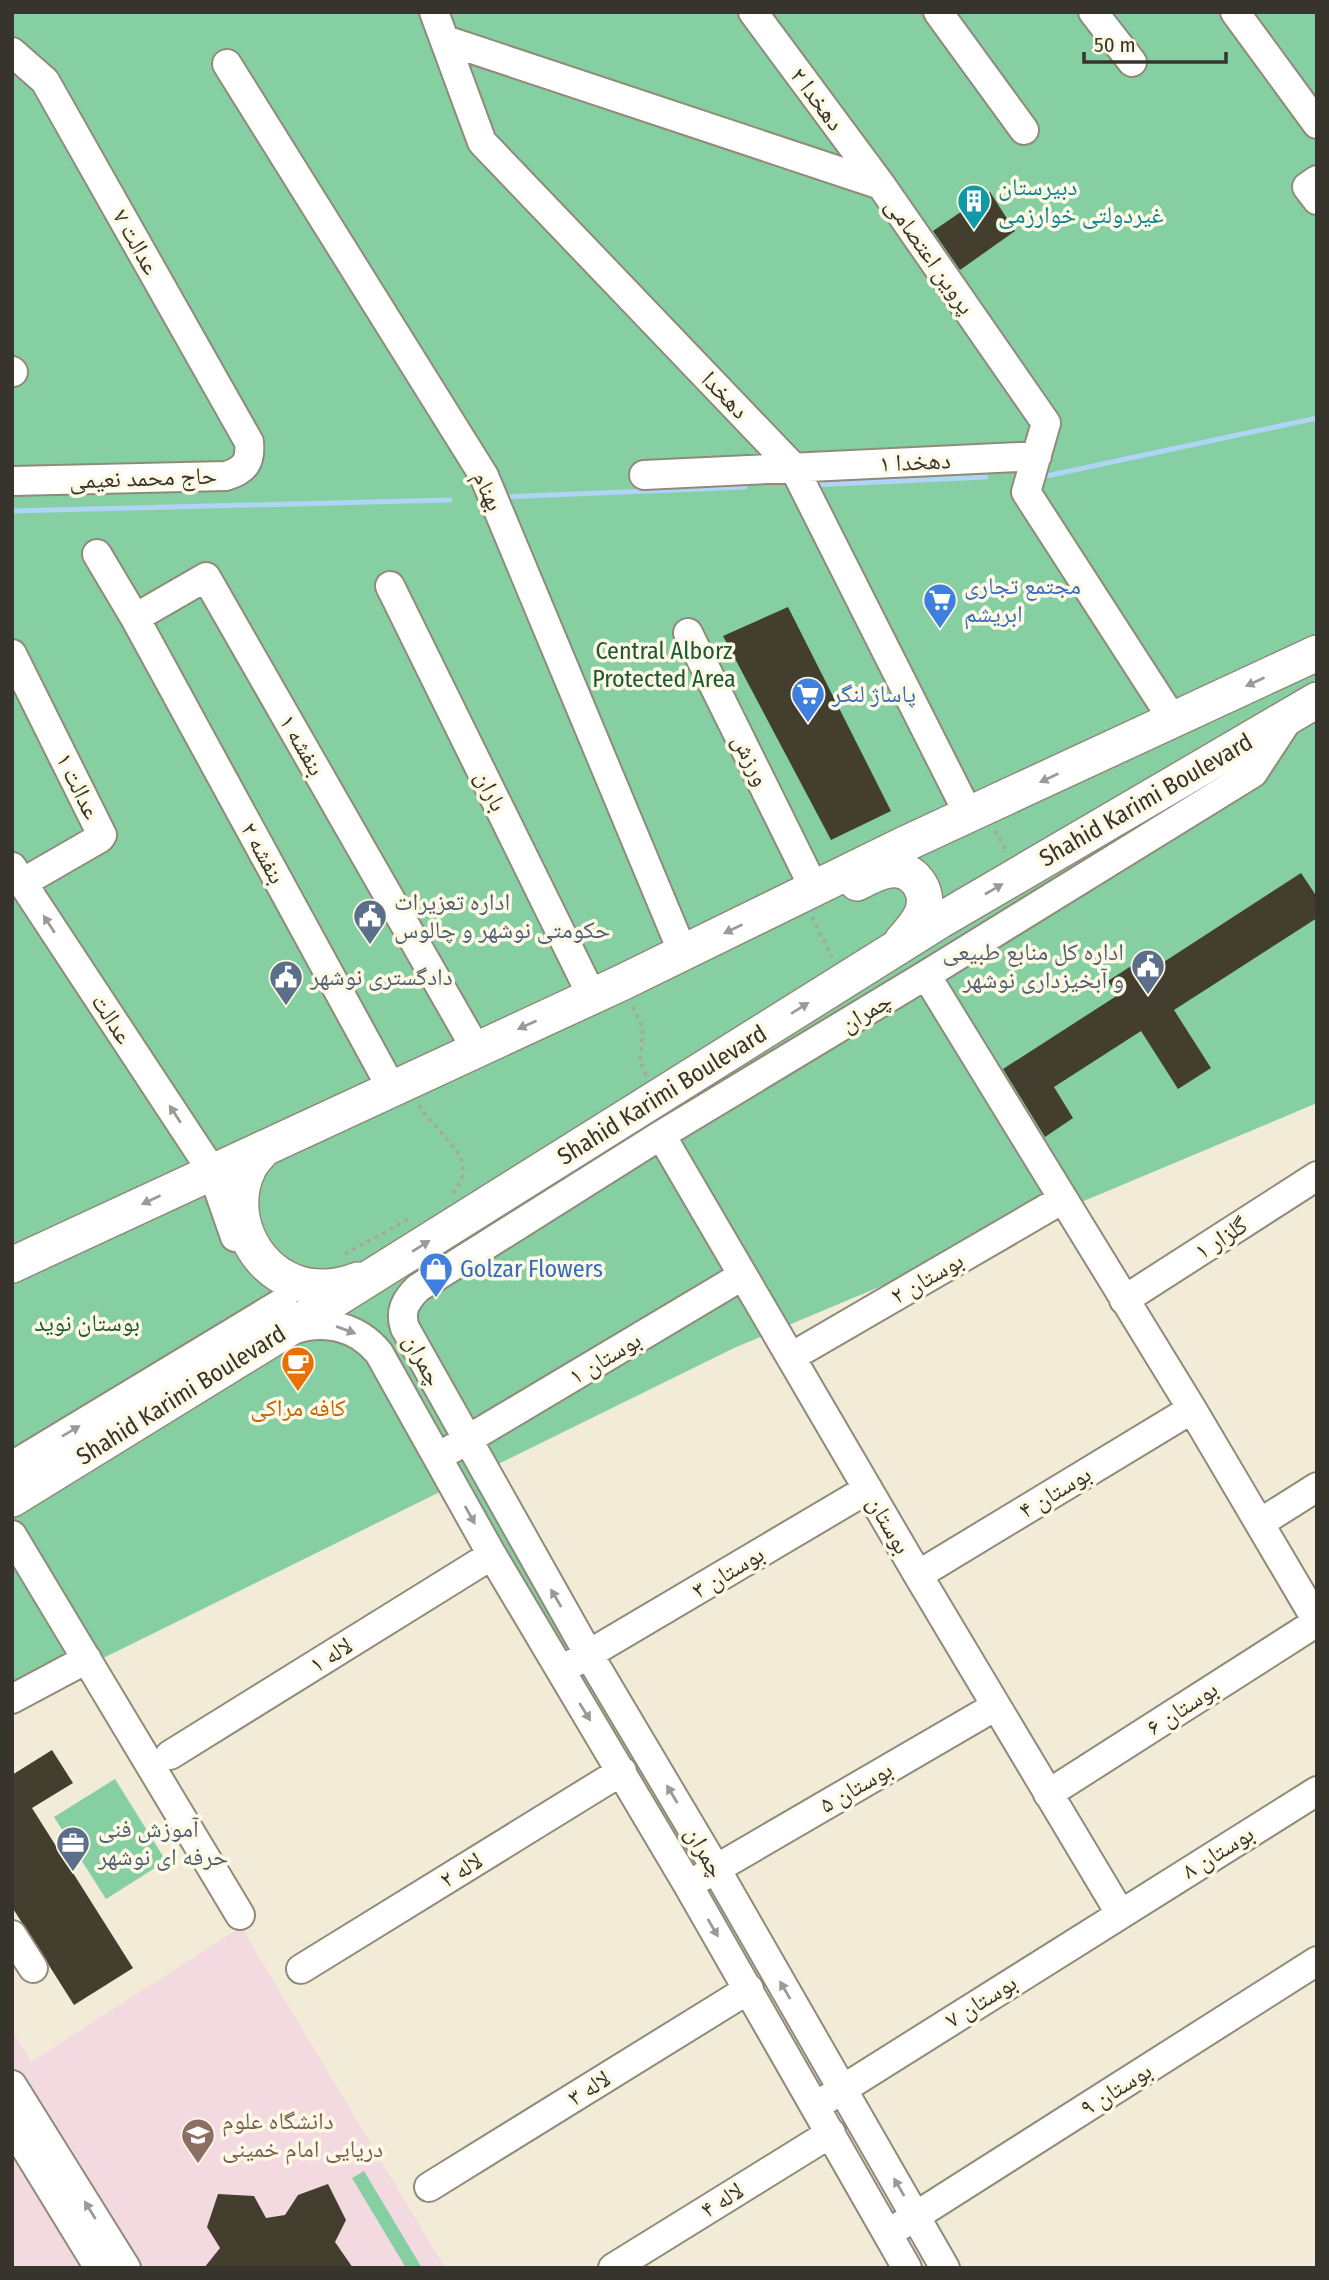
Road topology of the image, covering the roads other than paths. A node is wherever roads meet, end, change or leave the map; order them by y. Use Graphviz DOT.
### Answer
graph roads {
  1 [pos="433,12"];
  2 [pos="753,12"];
  3 [pos="938,12"];
  4 [pos="1093,12"];
  5 [pos="1236,12"];
  6 [pos="445,40"];
  7 [pos="12,51"];
  8 [pos="1132,62"];
  9 [pos="227,64"];
  10 [pos="1317,124"];
  11 [pos="1024,130"];
  12 [pos="1317,180"];
  13 [pos="881,185"];
  14 [pos="1317,200"];
  15 [pos="249,442"];
  16 [pos="1037,456"];
  17 [pos="794,468"];
  18 [pos="644,475"];
  19 [pos="12,481"];
  20 [pos="97,554"];
  21 [pos="390,586"];
  22 [pos="135,618"];
  23 [pos="688,633"];
  24 [pos="1317,653"];
  25 [pos="12,654"];
  26 [pos="1306,712"];
  27 [pos="1173,720"];
  28 [pos="969,815"];
  29 [pos="17,875"];
  30 [pos="814,888"];
  31 [pos="767,912"];
  32 [pos="895,949"];
  33 [pos="683,953"];
  34 [pos="926,975"];
  35 [pos="606,990"];
  36 [pos="476,1049"];
  37 [pos="399,1086"];
  38 [pos="661,1135"];
  39 [pos="264,1148"];
  40 [pos="212,1171"];
  41 [pos="1317,1176"];
  42 [pos="1063,1199"];
  43 [pos="12,1265"];
  44 [pos="375,1274"];
  45 [pos="742,1276"];
  46 [pos="1124,1300"];
  47 [pos="285,1321"];
  48 [pos="791,1357"];
  49 [pos="1192,1409"];
  50 [pos="467,1440"];
  51 [pos="438,1458"];
  52 [pos="12,1466"];
  53 [pos="1317,1486"];
  54 [pos="868,1489"];
  55 [pos="12,1499"];
  56 [pos="1260,1523"];
  57 [pos="12,1535"];
  58 [pos="492,1555"];
  59 [pos="918,1575"];
  60 [pos="1317,1622"];
  61 [pos="589,1654"];
  62 [pos="87,1659"];
  63 [pos="560,1672"];
  64 [pos="12,1699"];
  65 [pos="996,1706"];
  66 [pos="170,1755"];
  67 [pos="621,1771"];
  68 [pos="1317,1791"];
  69 [pos="1048,1794"];
  70 [pos="716,1869"];
  71 [pos="688,1885"];
  72 [pos="1120,1913"];
  73 [pos="240,1915"];
  74 [pos="12,1934"];
  75 [pos="1317,1962"];
  76 [pos="33,1968"];
  77 [pos="301,1969"];
  78 [pos="749,1989"];
  79 [pos="12,2085"];
  80 [pos="843,2089"];
  81 [pos="816,2107"];
  82 [pos="12,2126"];
  83 [pos="831,2133"];
  84 [pos="429,2187"];
  85 [pos="915,2216"];
  86 [pos="888,2234"];
  87 [pos="99,2268"];
  88 [pos="127,2268"];
  89 [pos="613,2268"];
  90 [pos="907,2268"];
  91 [pos="946,2268"];
  1 -- 6 [label="street, دهخدا"];
  2 -- 13 [label="street, دهخدا ۲"];
  3 -- 11 [label="street"];
  4 -- 8 [label="street"];
  5 -- 10 [label="street"];
  6 -- 13 [label="street, پروین اعتصامی"];
  6 -- 17 [label="street, دهخدا"];
  7 -- 15 [label="street, ۷ عدالت"];
  9 -- 33 [label="street, بهنام"];
  12 -- 14 [label="street"];
  13 -- 16 [label="street, پروین اعتصامی"];
  15 -- 19 [label="street, حاج محمد نعیمی"];
  16 -- 17 [label="street, دهخدا ۱"];
  16 -- 27 [label="street, پروین اعتصامی"];
  17 -- 18 [label="street, دهخدا ۱"];
  17 -- 28 [label="street, دهخدا"];
  20 -- 22 [label="street"];
  21 -- 35 [label="street, باران"];
  22 -- 36 [label="street, بنفشه ۱"];
  22 -- 37 [label="street, بنفشه ۲"];
  23 -- 30 [label="street, ورزش"];
  24 -- 27 [label="main road, Shahid Karimi Boulevard, one-way"];
  25 -- 29 [label="street, عدالت ۱"];
  32 -- 26 [label="main road, Shahid Karimi Boulevard, one-way"];
  26 -- 34 [label="street, چمران"];
  27 -- 28 [label="main road, Shahid Karimi Boulevard, one-way"];
  28 -- 30 [label="main road, Shahid Karimi Boulevard"];
  40 -- 29 [label="street, عدالت, one-way"];
  30 -- 31 [label="main road, Shahid Karimi Boulevard"];
  31 -- 32 [label="main road"];
  31 -- 33 [label="main road, Shahid Karimi Boulevard, one-way"];
  44 -- 32 [label="main road, Shahid Karimi Boulevard, one-way"];
  33 -- 35 [label="main road, Shahid Karimi Boulevard"];
  34 -- 38 [label="street, چمران"];
  34 -- 42 [label="street"];
  35 -- 36 [label="main road, Shahid Karimi Boulevard, one-way"];
  36 -- 37 [label="main road, Shahid Karimi Boulevard"];
  37 -- 39 [label="main road, Shahid Karimi Boulevard"];
  38 -- 45 [label="street, بوستان"];
  38 -- 50 [label="street, چمران"];
  39 -- 40 [label="main road, Shahid Karimi Boulevard"];
  39 -- 44 [label="main road"];
  40 -- 43 [label="main road, Shahid Karimi Boulevard, one-way"];
  40 -- 47 [label="street, عدالت"];
  41 -- 46 [label="street, گلزار ۱"];
  42 -- 46 [label="street"];
  42 -- 48 [label="street, بوستان ۲"];
  44 -- 47 [label="main road, Shahid Karimi Boulevard"];
  45 -- 48 [label="street, بوستان"];
  45 -- 50 [label="street, بوستان ۱"];
  46 -- 49 [label="street"];
  47 -- 51 [label="street, چمران, one-way"];
  52 -- 47 [label="street, چمران, one-way"];
  47 -- 55 [label="main road, Shahid Karimi Boulevard"];
  48 -- 54 [label="street, بوستان"];
  49 -- 56 [label="street"];
  49 -- 59 [label="street, بوستان ۴"];
  50 -- 51 [label="street, بوستان ۱"];
  61 -- 50 [label="street, چمران, one-way"];
  51 -- 58 [label="street, چمران, one-way"];
  53 -- 56 [label="street"];
  54 -- 59 [label="street, بوستان"];
  54 -- 61 [label="street, بوستان ۳"];
  56 -- 60 [label="street"];
  57 -- 62 [label="street"];
  58 -- 63 [label="street, چمران"];
  58 -- 66 [label="street, لاله ۱"];
  59 -- 65 [label="street, بوستان"];
  60 -- 69 [label="street, بوستان ۶"];
  61 -- 63 [label="street, بوستان ۳"];
  70 -- 61 [label="street, چمران, one-way"];
  62 -- 64 [label="street"];
  62 -- 73 [label="street"];
  63 -- 67 [label="street, چمران, one-way"];
  65 -- 69 [label="street, بوستان"];
  65 -- 70 [label="street, بوستان ۵"];
  67 -- 71 [label="street, چمران"];
  67 -- 77 [label="street, لاله ۲"];
  68 -- 72 [label="street, بوستان ۸"];
  69 -- 72 [label="street, بوستان"];
  70 -- 71 [label="street, بوستان ۵"];
  80 -- 70 [label="street, چمران, one-way"];
  71 -- 78 [label="street, چمران, one-way"];
  72 -- 80 [label="street, بوستان ۷"];
  74 -- 76 [label="street"];
  75 -- 85 [label="street, بوستان ۹"];
  78 -- 81 [label="street, چمران"];
  78 -- 84 [label="street, لاله ۳"];
  88 -- 79 [label="street, one-way"];
  80 -- 81 [label="street, بوستان ۷"];
  85 -- 80 [label="street, چمران, one-way"];
  81 -- 83 [label="street, چمران"];
  82 -- 87 [label="street"];
  83 -- 86 [label="street, چمران"];
  83 -- 89 [label="street, لاله ۴"];
  85 -- 86 [label="street, بوستان ۹"];
  85 -- 91 [label="street, چمران"];
  86 -- 90 [label="street, چمران"];
}
